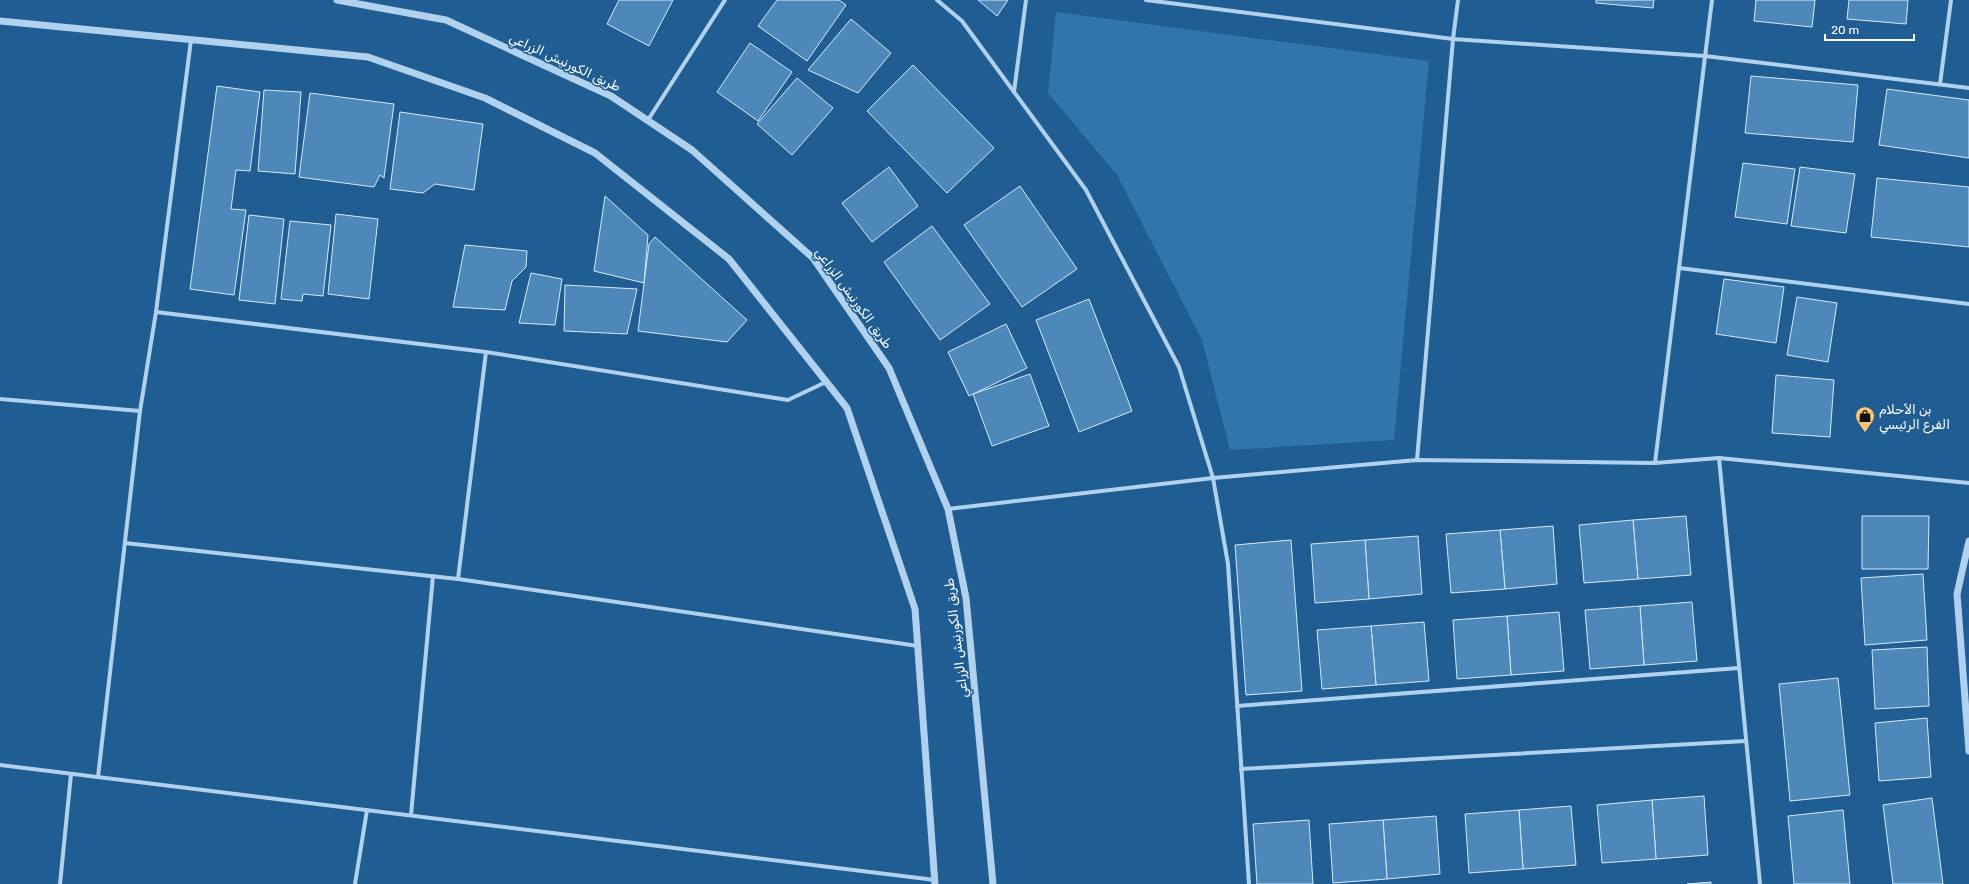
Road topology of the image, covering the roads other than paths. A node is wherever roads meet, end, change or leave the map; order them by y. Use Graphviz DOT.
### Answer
graph roads {
  1 [pos="337,0"];
  2 [pos="725,0"];
  3 [pos="937,0"];
  4 [pos="1026,0"];
  5 [pos="1146,0"];
  6 [pos="1458,0"];
  7 [pos="1712,0"];
  8 [pos="1951,0"];
  9 [pos="0,21"];
  10 [pos="191,40"];
  11 [pos="1453,40"];
  12 [pos="1705,56"];
  13 [pos="1940,84"];
  14 [pos="1969,88"];
  15 [pos="1014,92"];
  16 [pos="648,120"];
  17 [pos="1679,268"];
  18 [pos="1969,304"];
  19 [pos="156,312"];
  20 [pos="486,352"];
  21 [pos="826,382"];
  22 [pos="0,399"];
  23 [pos="140,411"];
  24 [pos="1719,458"];
  25 [pos="1417,460"];
  26 [pos="1655,463"];
  27 [pos="1213,478"];
  28 [pos="1969,483"];
  29 [pos="948,509"];
  30 [pos="1969,541"];
  31 [pos="125,543"];
  32 [pos="433,576"];
  33 [pos="458,579"];
  34 [pos="918,646"];
  35 [pos="1739,668"];
  36 [pos="1237,706"];
  37 [pos="1746,741"];
  38 [pos="1969,750"];
  39 [pos="0,765"];
  40 [pos="1241,769"];
  41 [pos="71,774"];
  42 [pos="98,777"];
  43 [pos="367,810"];
  44 [pos="411,815"];
  45 [pos="935,882"];
  46 [pos="60,884"];
  47 [pos="356,884"];
  48 [pos="993,884"];
  49 [pos="1249,884"];
  50 [pos="1760,884"];
  1 -- 16 [label="street, طريق الكورنيش الزراعي"];
  2 -- 16 [label="street"];
  3 -- 15 [label="street"];
  4 -- 15 [label="street"];
  5 -- 11 [label="street"];
  6 -- 11 [label="street"];
  7 -- 12 [label="street"];
  8 -- 13 [label="street"];
  9 -- 10 [label="street"];
  10 -- 19 [label="street"];
  10 -- 21 [label="street"];
  11 -- 12 [label="street"];
  11 -- 25 [label="street"];
  12 -- 13 [label="street"];
  12 -- 17 [label="street"];
  13 -- 14 [label="street"];
  15 -- 27 [label="street"];
  16 -- 29 [label="street, طريق الكورنيش الزراعي"];
  17 -- 18 [label="street"];
  17 -- 26 [label="street"];
  19 -- 20 [label="street"];
  19 -- 23 [label="street"];
  20 -- 21 [label="street"];
  20 -- 33 [label="street"];
  21 -- 34 [label="street"];
  22 -- 23 [label="street"];
  23 -- 31 [label="street"];
  24 -- 26 [label="street"];
  24 -- 28 [label="street"];
  24 -- 35 [label="street"];
  25 -- 26 [label="street"];
  25 -- 27 [label="street"];
  27 -- 29 [label="street"];
  27 -- 36 [label="street"];
  29 -- 48 [label="street, طريق الكورنيش الزراعي"];
  30 -- 38 [label="street"];
  31 -- 32 [label="street"];
  31 -- 42 [label="street"];
  32 -- 33 [label="street"];
  32 -- 44 [label="street"];
  33 -- 34 [label="street"];
  34 -- 45 [label="street"];
  35 -- 36 [label="street"];
  35 -- 37 [label="street"];
  36 -- 40 [label="street"];
  37 -- 40 [label="street"];
  37 -- 50 [label="street"];
  39 -- 41 [label="street"];
  40 -- 49 [label="street"];
  41 -- 42 [label="street"];
  41 -- 46 [label="street"];
  42 -- 43 [label="street"];
  43 -- 44 [label="street"];
  43 -- 47 [label="street"];
  44 -- 45 [label="street"];
}
